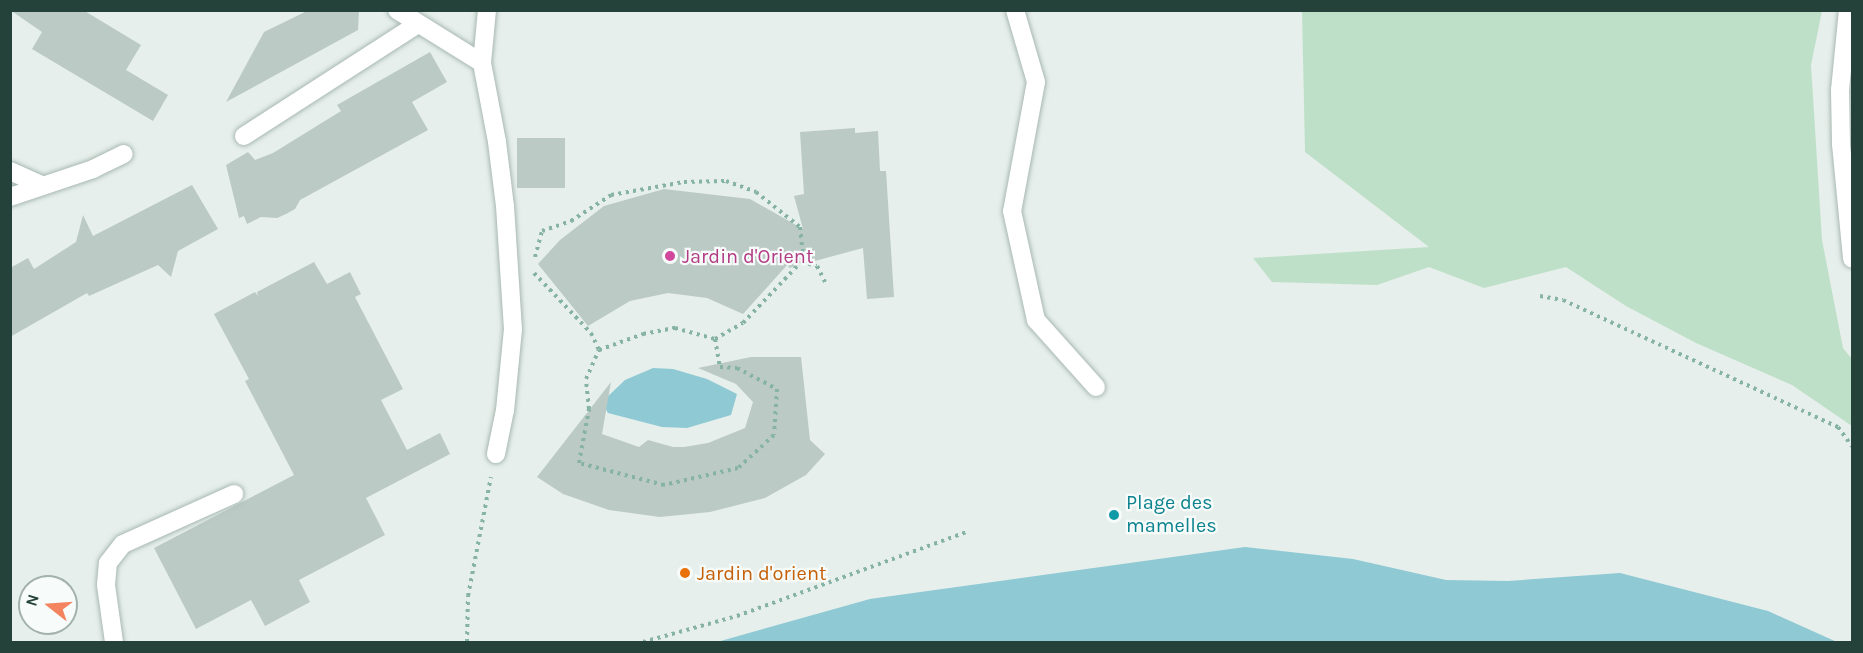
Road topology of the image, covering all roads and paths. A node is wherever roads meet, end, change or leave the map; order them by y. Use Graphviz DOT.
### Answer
graph roads {
  1 [pos="397,10"];
  2 [pos="487,10"];
  3 [pos="1015,10"];
  4 [pos="1848,10"];
  5 [pos="418,24"];
  6 [pos="482,63"];
  7 [pos="244,136"];
  8 [pos="124,154"];
  9 [pos="10,171"];
  10 [pos="42,185"];
  11 [pos="10,197"];
  12 [pos="1852,258"];
  13 [pos="804,263"];
  14 [pos="825,282"];
  15 [pos="1540,296"];
  16 [pos="716,339"];
  17 [pos="599,350"];
  18 [pos="1096,387"];
  19 [pos="1852,446"];
  20 [pos="496,454"];
  21 [pos="234,494"];
  22 [pos="966,532"];
  23 [pos="114,642"];
  24 [pos="467,642"];
  25 [pos="643,642"];
  1 -- 5 [label="street"];
  2 -- 6 [label="street"];
  3 -- 18 [label="street"];
  4 -- 12 [label="street"];
  5 -- 6 [label="street"];
  5 -- 7 [label="street"];
  6 -- 20 [label="street"];
  8 -- 10 [label="street"];
  9 -- 10 [label="street"];
  10 -- 11 [label="street"];
  13 -- 14 [label="path"];
  13 -- 16 [label="path"];
  13 -- 17 [label="path"];
  15 -- 19 [label="path"];
  16 -- 17 [label="path"];
  16 -- 17 [label="path"];
  20 -- 24 [label="path"];
  21 -- 23 [label="street"];
  22 -- 25 [label="path"];
}
